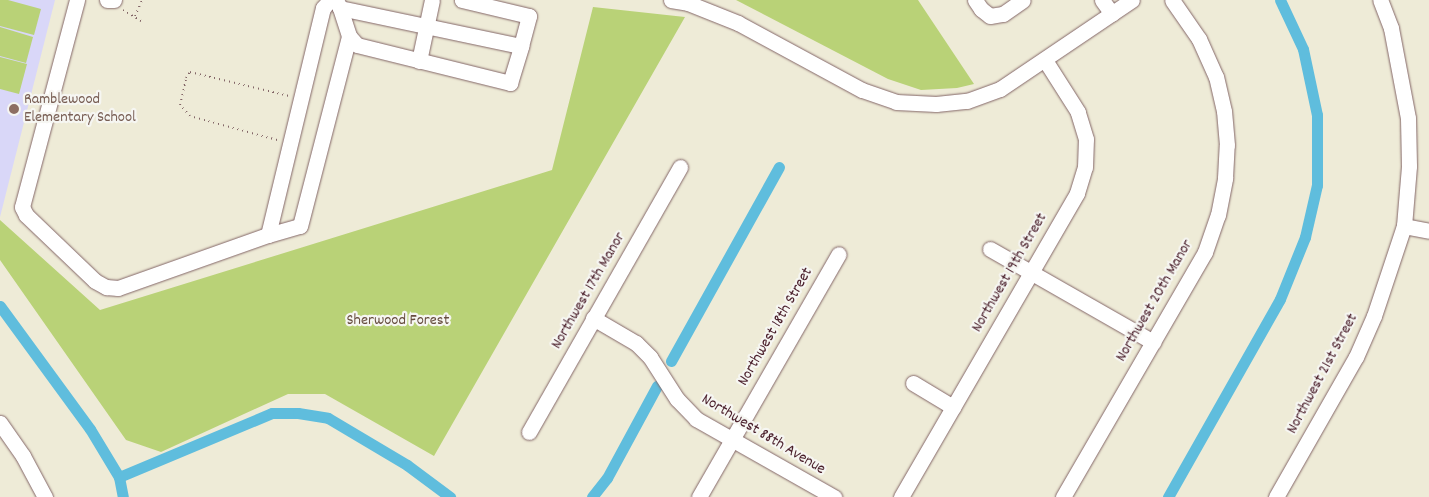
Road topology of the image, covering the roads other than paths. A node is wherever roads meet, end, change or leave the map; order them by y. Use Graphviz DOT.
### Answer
graph roads {
  1 [pos="77,0"];
  2 [pos="432,0"];
  3 [pos="462,0"];
  4 [pos="672,0"];
  5 [pos="975,0"];
  6 [pos="1023,0"];
  7 [pos="1102,0"];
  8 [pos="1132,0"];
  9 [pos="1172,0"];
  10 [pos="1380,0"];
  11 [pos="335,2"];
  12 [pos="1112,14"];
  13 [pos="427,25"];
  14 [pos="349,36"];
  15 [pos="520,46"];
  16 [pos="1045,60"];
  17 [pos="419,61"];
  18 [pos="680,168"];
  19 [pos="1404,226"];
  20 [pos="1429,230"];
  21 [pos="268,235"];
  22 [pos="990,249"];
  23 [pos="839,254"];
  24 [pos="1031,271"];
  25 [pos="593,318"];
  26 [pos="1153,342"];
  27 [pos="913,383"];
  28 [pos="953,407"];
  29 [pos="0,424"];
  30 [pos="529,432"];
  31 [pos="732,439"];
  32 [pos="44,497"];
  33 [pos="700,497"];
  34 [pos="834,497"];
  35 [pos="901,497"];
  36 [pos="1064,497"];
  37 [pos="1276,497"];
  1 -- 21 [label="street"];
  2 -- 13 [label="street"];
  3 -- 15 [label="street"];
  4 -- 16 [label="street"];
  5 -- 6 [label="street"];
  7 -- 12 [label="street"];
  8 -- 12 [label="street"];
  9 -- 26 [label="street, Northwest 20th Manor"];
  10 -- 19 [label="street, Northwest 21st Street"];
  11 -- 13 [label="street"];
  11 -- 14 [label="street"];
  11 -- 21 [label="street"];
  12 -- 16 [label="street"];
  13 -- 15 [label="street"];
  13 -- 17 [label="street"];
  14 -- 17 [label="street"];
  14 -- 21 [label="street"];
  15 -- 17 [label="street"];
  16 -- 24 [label="street, Northwest 19th Street"];
  18 -- 25 [label="street, Northwest 17th Manor"];
  19 -- 20 [label="street"];
  19 -- 37 [label="street, Northwest 21st Street"];
  22 -- 24 [label="street"];
  23 -- 31 [label="street, Northwest 18th Street"];
  24 -- 26 [label="street"];
  24 -- 28 [label="street, Northwest 19th Street"];
  25 -- 30 [label="street, Northwest 17th Manor"];
  25 -- 31 [label="street, Northwest 88th Avenue"];
  26 -- 36 [label="street, Northwest 20th Manor"];
  27 -- 28 [label="street"];
  28 -- 35 [label="street, Northwest 19th Street"];
  29 -- 32 [label="street"];
  31 -- 33 [label="street, Northwest 18th Street"];
  31 -- 34 [label="street, Northwest 88th Avenue"];
}
